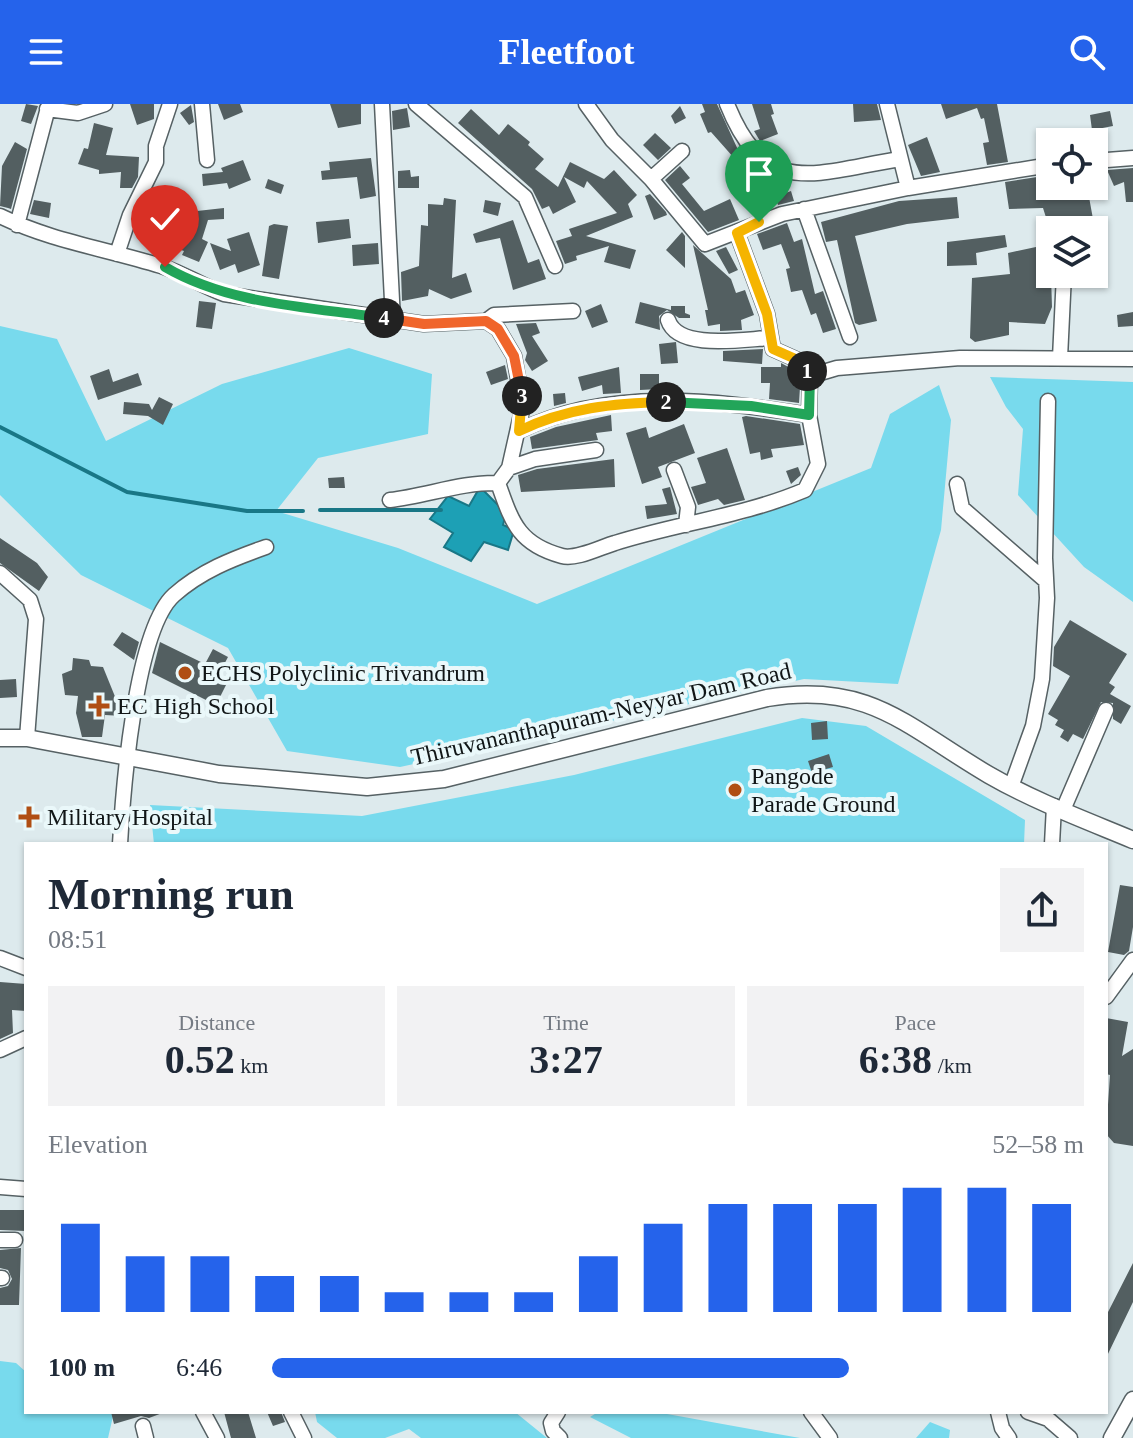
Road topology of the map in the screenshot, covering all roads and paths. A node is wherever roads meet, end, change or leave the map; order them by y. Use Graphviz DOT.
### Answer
graph roads {
  1 [pos="105,104"];
  2 [pos="170,104"];
  3 [pos="202,104"];
  4 [pos="382,104"];
  5 [pos="416,104"];
  6 [pos="586,104"];
  7 [pos="727,104"];
  8 [pos="887,104"];
  9 [pos="47,105"];
  10 [pos="682,151"];
  11 [pos="1133,158"];
  12 [pos="900,159"];
  13 [pos="207,160"];
  14 [pos="1108,160"];
  15 [pos="1036,167"];
  16 [pos="651,179"];
  17 [pos="908,188"];
  18 [pos="804,209"];
  19 [pos="0,216"];
  20 [pos="17,225"];
  21 [pos="737,233"];
  22 [pos="117,254"];
  23 [pos="555,266"];
  24 [pos="1063,288"];
  25 [pos="573,311"];
  26 [pos="393,320"];
  27 [pos="668,320"];
  28 [pos="486,321"];
  29 [pos="850,337"];
  30 [pos="770,338"];
  31 [pos="1060,358"];
  32 [pos="1133,359"];
  33 [pos="810,376"];
  34 [pos="1048,401"];
  35 [pos="809,415"];
  36 [pos="519,431"];
  37 [pos="596,450"];
  38 [pos="509,468"];
  39 [pos="674,470"];
  40 [pos="498,483"];
  41 [pos="957,484"];
  42 [pos="390,500"];
  43 [pos="686,525"];
  44 [pos="266,547"];
  45 [pos="0,573"];
  46 [pos="1046,581"];
  47 [pos="1106,710"];
  48 [pos="0,738"];
  49 [pos="27,738"];
  50 [pos="126,759"];
  51 [pos="1011,787"];
  52 [pos="1058,808"];
  53 [pos="1133,840"];
  54 [pos="120,842"];
  55 [pos="1052,842"];
  56 [pos="0,958"];
  57 [pos="1133,960"];
  58 [pos="24,967"];
  59 [pos="1108,994"];
  60 [pos="24,1039"];
  61 [pos="0,1050"];
  62 [pos="0,1187"];
  63 [pos="24,1189"];
  64 [pos="1133,1400"];
  65 [pos="204,1414"];
  66 [pos="292,1414"];
  67 [pos="557,1414"];
  68 [pos="812,1414"];
  69 [pos="998,1414"];
  70 [pos="1034,1414"];
  71 [pos="1003,1435"];
  72 [pos="217,1438"];
  73 [pos="304,1438"];
  74 [pos="560,1438"];
  75 [pos="830,1438"];
  76 [pos="1070,1438"];
  77 [pos="1112,1438"];
  1 -- 9 [label="street"];
  2 -- 22 [label="street"];
  3 -- 13 [label="street"];
  4 -- 26 [label="street"];
  5 -- 23 [label="street"];
  6 -- 16 [label="street"];
  7 -- 12 [label="street"];
  8 -- 12 [label="street"];
  9 -- 20 [label="street"];
  10 -- 16 [label="street"];
  11 -- 14 [label="street"];
  12 -- 17 [label="street"];
  15 -- 17 [label="street"];
  16 -- 21 [label="street"];
  17 -- 18 [label="street"];
  18 -- 21 [label="street"];
  18 -- 29 [label="street"];
  19 -- 20 [label="street"];
  20 -- 22 [label="street"];
  21 -- 30 [label="street"];
  22 -- 26 [label="street"];
  24 -- 31 [label="street"];
  25 -- 28 [label="street"];
  26 -- 28 [label="street"];
  27 -- 30 [label="street"];
  28 -- 36 [label="street"];
  30 -- 33 [label="street"];
  31 -- 32 [label="street"];
  31 -- 33 [label="street"];
  33 -- 35 [label="street"];
  34 -- 46 [label="street"];
  35 -- 36 [label="street"];
  35 -- 43 [label="street"];
  36 -- 38 [label="street"];
  37 -- 38 [label="street"];
  38 -- 40 [label="street"];
  39 -- 43 [label="street"];
  40 -- 42 [label="street"];
  40 -- 43 [label="street"];
  41 -- 46 [label="street"];
  44 -- 50 [label="street"];
  45 -- 49 [label="street"];
  46 -- 51 [label="street"];
  47 -- 52 [label="street"];
  48 -- 49 [label="main road, Thiruvananthapuram-Neyyar Dam Road"];
  49 -- 50 [label="main road, Thiruvananthapuram-Neyyar Dam Road"];
  50 -- 51 [label="main road, Thiruvananthapuram-Neyyar Dam Road"];
  50 -- 54 [label="street"];
  51 -- 52 [label="main road, Thiruvananthapuram-Neyyar Dam Road"];
  52 -- 53 [label="main road, Thiruvananthapuram-Neyyar Dam Road"];
  52 -- 55 [label="street"];
  56 -- 58 [label="street"];
  57 -- 59 [label="street"];
  60 -- 61 [label="street"];
  62 -- 63 [label="street"];
  64 -- 77 [label="main road"];
  65 -- 72 [label="street"];
  66 -- 73 [label="street"];
  67 -- 74 [label="street"];
  68 -- 75 [label="street"];
  69 -- 71 [label="street"];
  70 -- 76 [label="street"];
}
